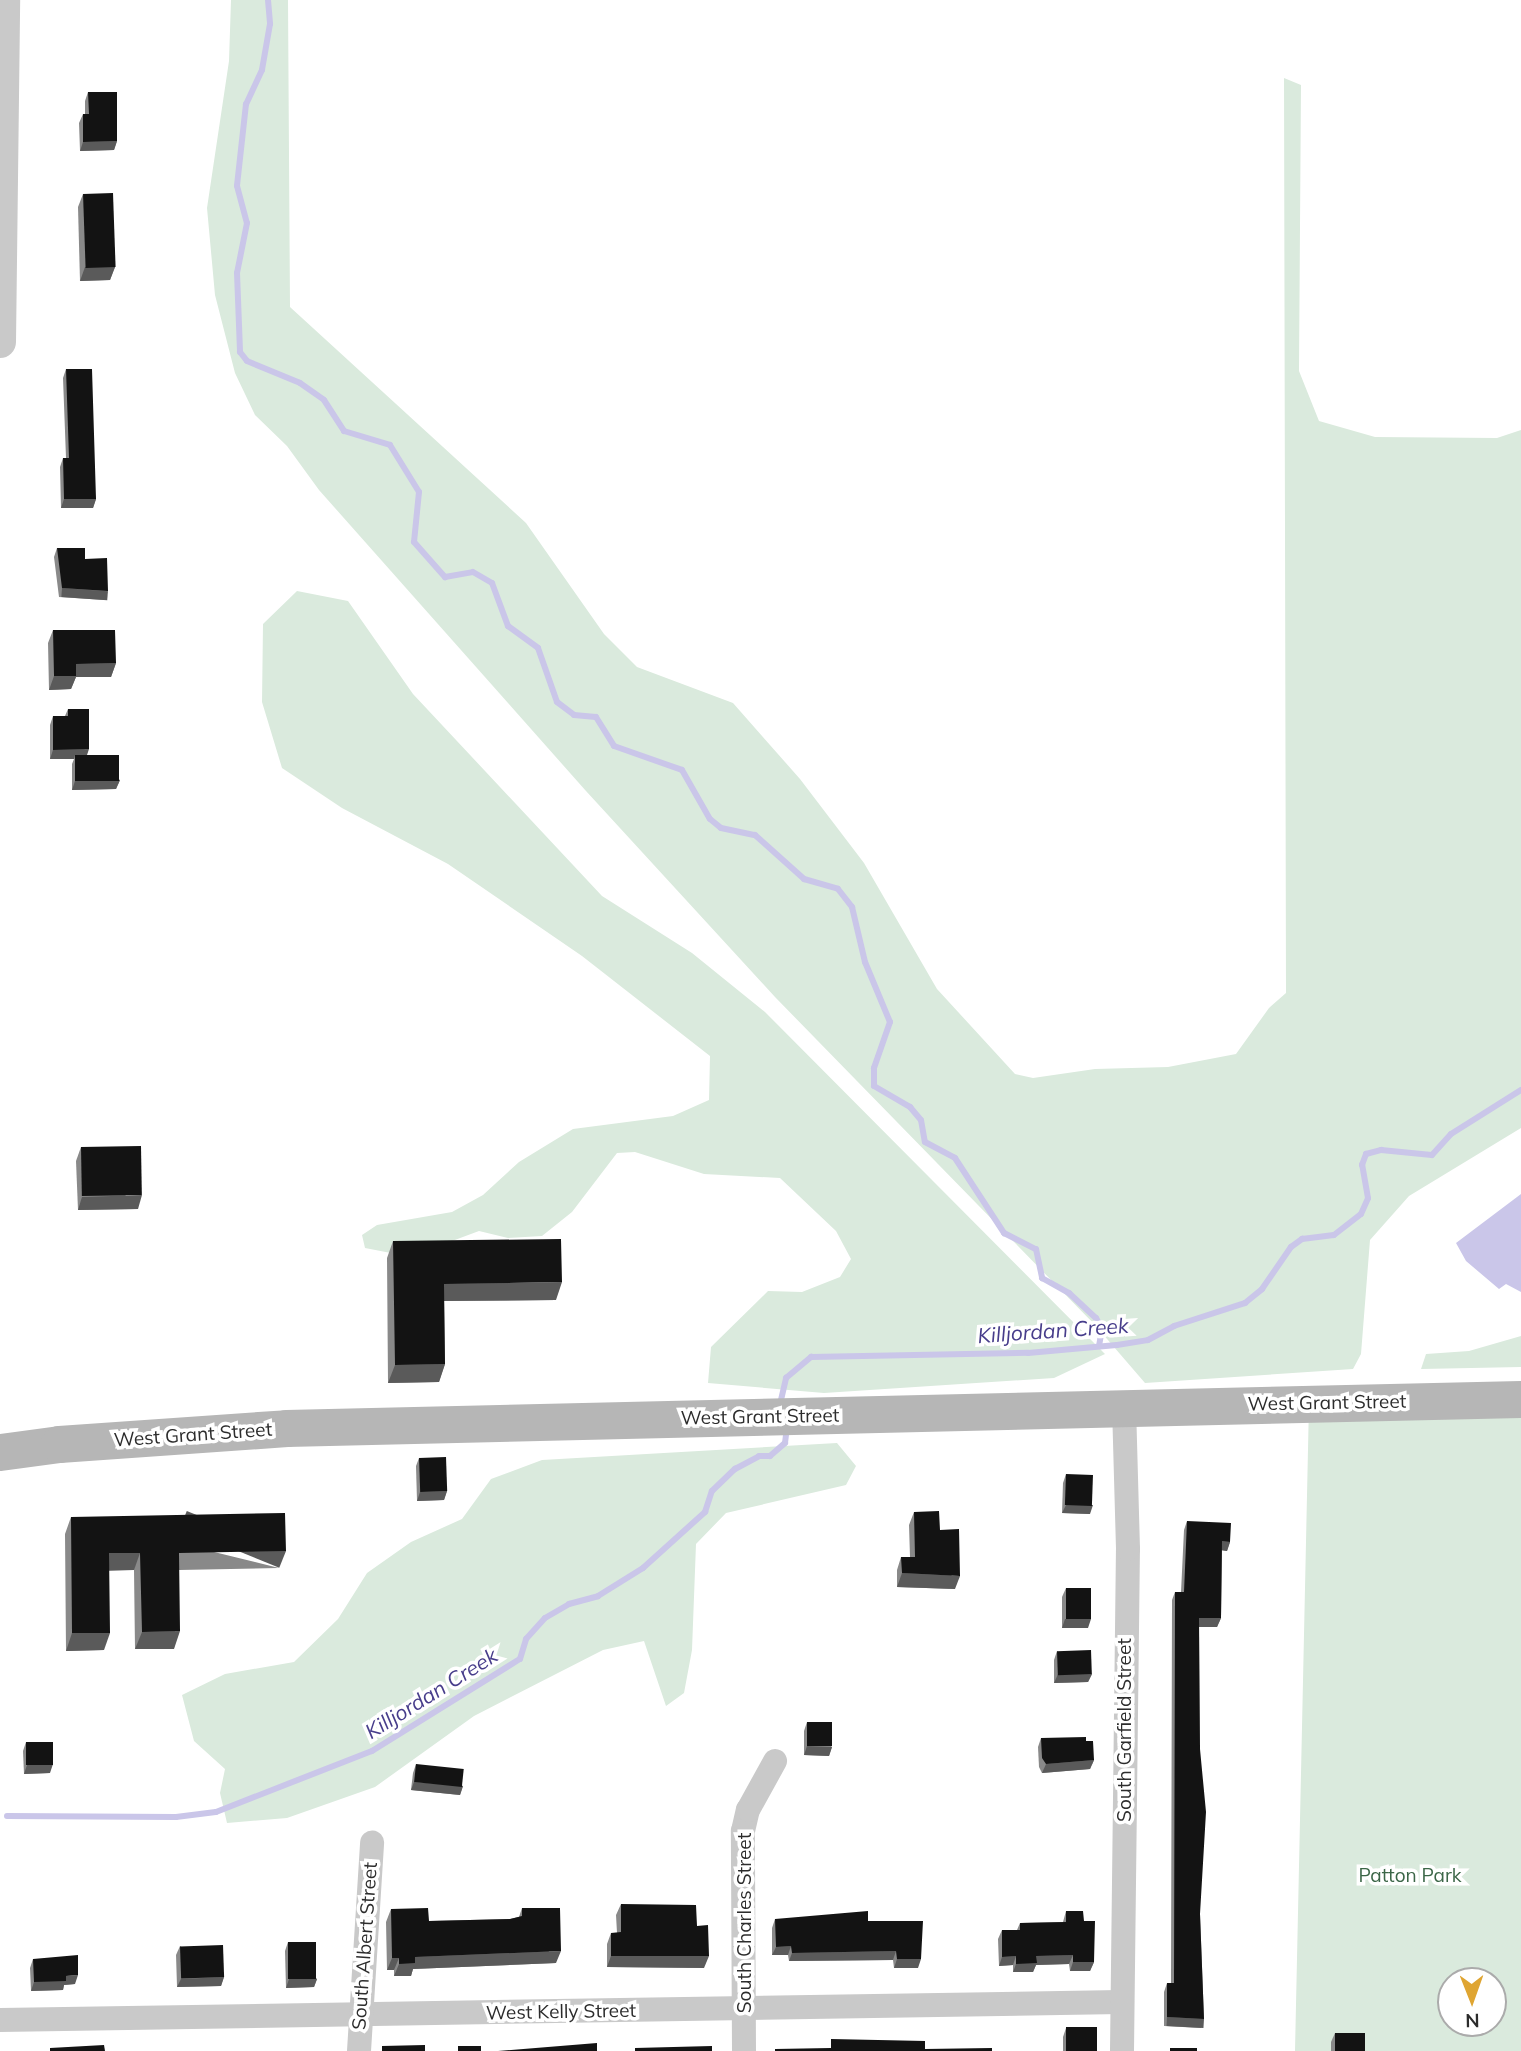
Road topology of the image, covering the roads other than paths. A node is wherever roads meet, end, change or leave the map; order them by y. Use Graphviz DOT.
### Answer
graph roads {
  1 [pos="4,0"];
  2 [pos="0,342"];
  3 [pos="1521,1399"];
  4 [pos="1125,1409"];
  5 [pos="0,1452"];
  6 [pos="775,1761"];
  7 [pos="372,1842"];
  8 [pos="1121,2002"];
  9 [pos="744,2009"];
  10 [pos="359,2016"];
  11 [pos="0,2020"];
  12 [pos="359,2051"];
  13 [pos="744,2051"];
  14 [pos="1122,2051"];
  1 -- 2 [label="street"];
  3 -- 4 [label="main road, West Grant Street"];
  4 -- 5 [label="main road, West Grant Street"];
  4 -- 8 [label="street, South Garfield Street"];
  6 -- 9 [label="street, South Charles Street"];
  7 -- 10 [label="street, South Albert Street"];
  8 -- 9 [label="street, West Kelly Street"];
  8 -- 14 [label="street, South Garfield Street"];
  9 -- 10 [label="street, West Kelly Street"];
  9 -- 13 [label="street, South Charles Street"];
  10 -- 11 [label="street, West Kelly Street"];
  10 -- 12 [label="street, South Albert Street"];
}
